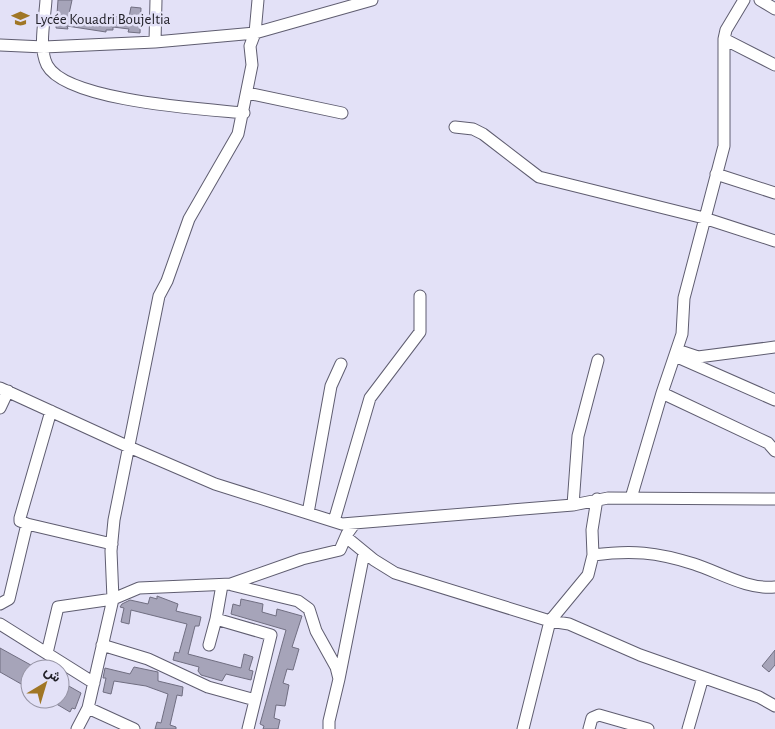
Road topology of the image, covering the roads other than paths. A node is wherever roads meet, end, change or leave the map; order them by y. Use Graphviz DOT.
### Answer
graph roads {
  1 [pos="46,0"];
  2 [pos="156,0"];
  3 [pos="258,0"];
  4 [pos="372,0"];
  5 [pos="744,0"];
  6 [pos="760,0"];
  7 [pos="775,9"];
  8 [pos="255,33"];
  9 [pos="724,39"];
  10 [pos="154,42"];
  11 [pos="0,45"];
  12 [pos="44,47"];
  13 [pos="775,65"];
  14 [pos="247,93"];
  15 [pos="244,113"];
  16 [pos="342,113"];
  17 [pos="454,127"];
  18 [pos="716,174"];
  19 [pos="775,192"];
  20 [pos="704,218"];
  21 [pos="775,241"];
  22 [pos="420,296"];
  23 [pos="775,347"];
  24 [pos="676,352"];
  25 [pos="598,360"];
  26 [pos="340,364"];
  27 [pos="4,389"];
  28 [pos="662,392"];
  29 [pos="775,400"];
  30 [pos="0,408"];
  31 [pos="52,411"];
  32 [pos="129,447"];
  33 [pos="775,452"];
  34 [pos="631,498"];
  35 [pos="775,499"];
  36 [pos="597,500"];
  37 [pos="572,505"];
  38 [pos="308,513"];
  39 [pos="27,524"];
  40 [pos="342,529"];
  41 [pos="112,544"];
  42 [pos="364,553"];
  43 [pos="593,555"];
  44 [pos="225,585"];
  45 [pos="775,587"];
  46 [pos="112,599"];
  47 [pos="0,604"];
  48 [pos="216,619"];
  49 [pos="550,621"];
  50 [pos="0,624"];
  51 [pos="102,645"];
  52 [pos="209,645"];
  53 [pos="47,653"];
  54 [pos="703,677"];
  55 [pos="339,679"];
  56 [pos="94,683"];
  57 [pos="255,700"];
  58 [pos="775,706"];
  59 [pos="88,708"];
  60 [pos="613,724"];
  61 [pos="77,729"];
  62 [pos="134,729"];
  63 [pos="248,729"];
  64 [pos="329,729"];
  65 [pos="523,729"];
  66 [pos="589,729"];
  67 [pos="648,729"];
  68 [pos="688,729"];
  1 -- 12 [label="street"];
  2 -- 10 [label="street"];
  3 -- 8 [label="street"];
  4 -- 8 [label="street"];
  5 -- 9 [label="street"];
  6 -- 7 [label="street"];
  8 -- 10 [label="street"];
  8 -- 14 [label="street"];
  9 -- 13 [label="street"];
  9 -- 18 [label="street"];
  10 -- 12 [label="street"];
  11 -- 12 [label="street"];
  12 -- 15 [label="street"];
  14 -- 15 [label="street"];
  14 -- 16 [label="street"];
  15 -- 32 [label="street"];
  17 -- 20 [label="street"];
  18 -- 19 [label="street"];
  18 -- 20 [label="street"];
  20 -- 21 [label="street"];
  20 -- 24 [label="street"];
  22 -- 40 [label="street"];
  23 -- 24 [label="street"];
  24 -- 28 [label="street"];
  24 -- 29 [label="street"];
  25 -- 37 [label="street"];
  26 -- 38 [label="street"];
  27 -- 30 [label="street"];
  27 -- 31 [label="street"];
  28 -- 33 [label="street"];
  28 -- 34 [label="street"];
  31 -- 32 [label="street"];
  31 -- 39 [label="street"];
  32 -- 38 [label="street"];
  32 -- 41 [label="street"];
  34 -- 35 [label="street"];
  34 -- 36 [label="street"];
  36 -- 37 [label="street"];
  36 -- 43 [label="street"];
  37 -- 40 [label="street"];
  38 -- 40 [label="street"];
  39 -- 41 [label="street"];
  39 -- 47 [label="street"];
  40 -- 42 [label="street"];
  40 -- 44 [label="street"];
  41 -- 46 [label="street"];
  42 -- 49 [label="street"];
  42 -- 55 [label="street"];
  43 -- 45 [label="street"];
  43 -- 49 [label="street"];
  44 -- 46 [label="street"];
  44 -- 48 [label="street"];
  44 -- 55 [label="street"];
  46 -- 51 [label="street"];
  46 -- 53 [label="street"];
  48 -- 52 [label="street"];
  48 -- 57 [label="street"];
  49 -- 54 [label="street"];
  49 -- 65 [label="street"];
  50 -- 53 [label="street"];
  51 -- 56 [label="street"];
  51 -- 57 [label="street"];
  53 -- 56 [label="street"];
  54 -- 58 [label="street"];
  54 -- 68 [label="street"];
  55 -- 64 [label="street"];
  56 -- 59 [label="street"];
  57 -- 63 [label="street"];
  59 -- 61 [label="street"];
  59 -- 62 [label="street"];
  60 -- 66 [label="street"];
  60 -- 67 [label="street"];
}
